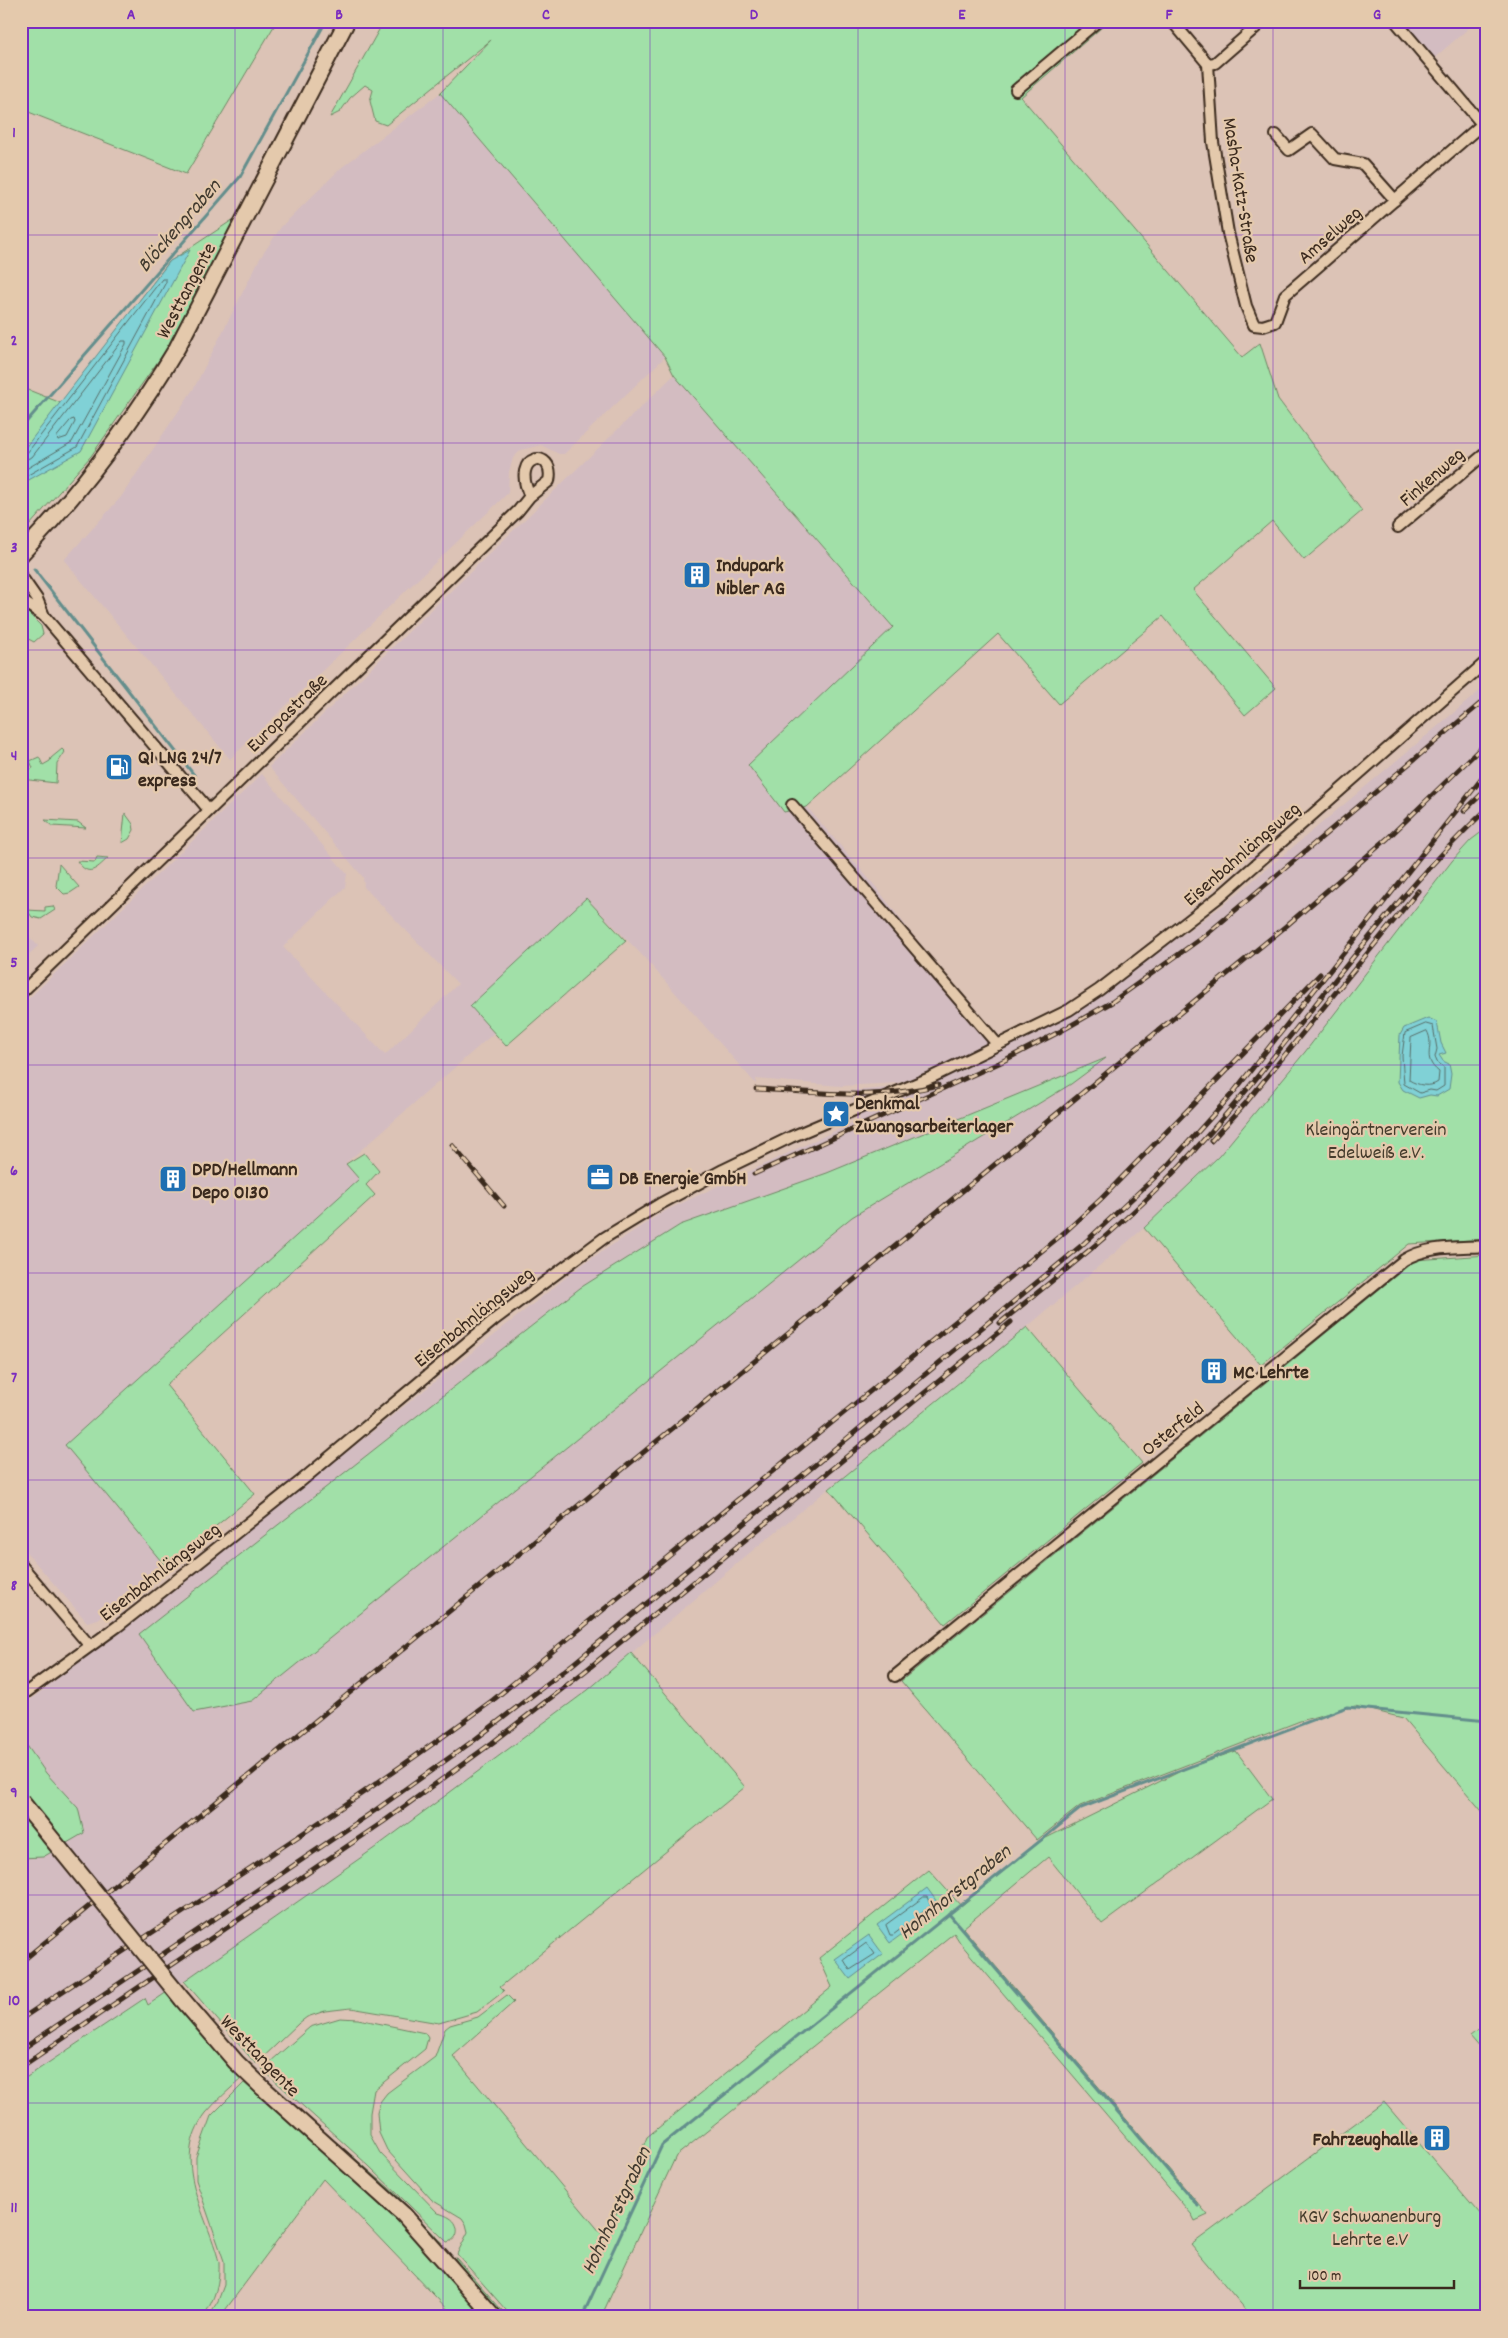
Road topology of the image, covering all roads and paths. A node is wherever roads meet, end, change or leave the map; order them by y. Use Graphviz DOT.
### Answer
graph roads {
  1 [pos="346,21"];
  2 [pos="1098,21"];
  3 [pos="1172,21"];
  4 [pos="1263,21"];
  5 [pos="1397,24"];
  6 [pos="1208,64"];
  7 [pos="1016,90"];
  8 [pos="1484,122"];
  9 [pos="1276,135"];
  10 [pos="1395,200"];
  11 [pos="1285,295"];
  12 [pos="1487,452"];
  13 [pos="530,496"];
  14 [pos="1398,527"];
  15 [pos="21,554"];
  16 [pos="21,576"];
  17 [pos="21,600"];
  18 [pos="44,616"];
  19 [pos="1487,661"];
  20 [pos="792,805"];
  21 [pos="209,810"];
  22 [pos="21,993"];
  23 [pos="998,1045"];
  24 [pos="1487,1246"];
  25 [pos="21,1565"];
  26 [pos="90,1646"];
  27 [pos="894,1676"];
  28 [pos="21,1696"];
  29 [pos="21,1801"];
  30 [pos="494,2317"];
  1 -- 15 [label="main road, Westtangente"];
  2 -- 7 [label="street"];
  3 -- 6 [label="street"];
  4 -- 6 [label="street"];
  5 -- 8 [label="street"];
  6 -- 11 [label="street, Masha-Katz-Straße"];
  8 -- 10 [label="street, Amselweg"];
  9 -- 10 [label="street"];
  10 -- 11 [label="street, Amselweg"];
  12 -- 14 [label="street, Finkenweg"];
  13 -- 21 [label="street, Europastraße"];
  16 -- 18 [label="street"];
  17 -- 18 [label="street"];
  18 -- 21 [label="street"];
  19 -- 23 [label="street, Eisenbahnlängsweg"];
  20 -- 23 [label="street"];
  21 -- 22 [label="street, Europastraße"];
  23 -- 26 [label="street, Eisenbahnlängsweg"];
  24 -- 27 [label="street, Osterfeld"];
  25 -- 26 [label="street"];
  26 -- 28 [label="street, Eisenbahnlängsweg"];
  29 -- 30 [label="main road, Westtangente, bridge"];
}
